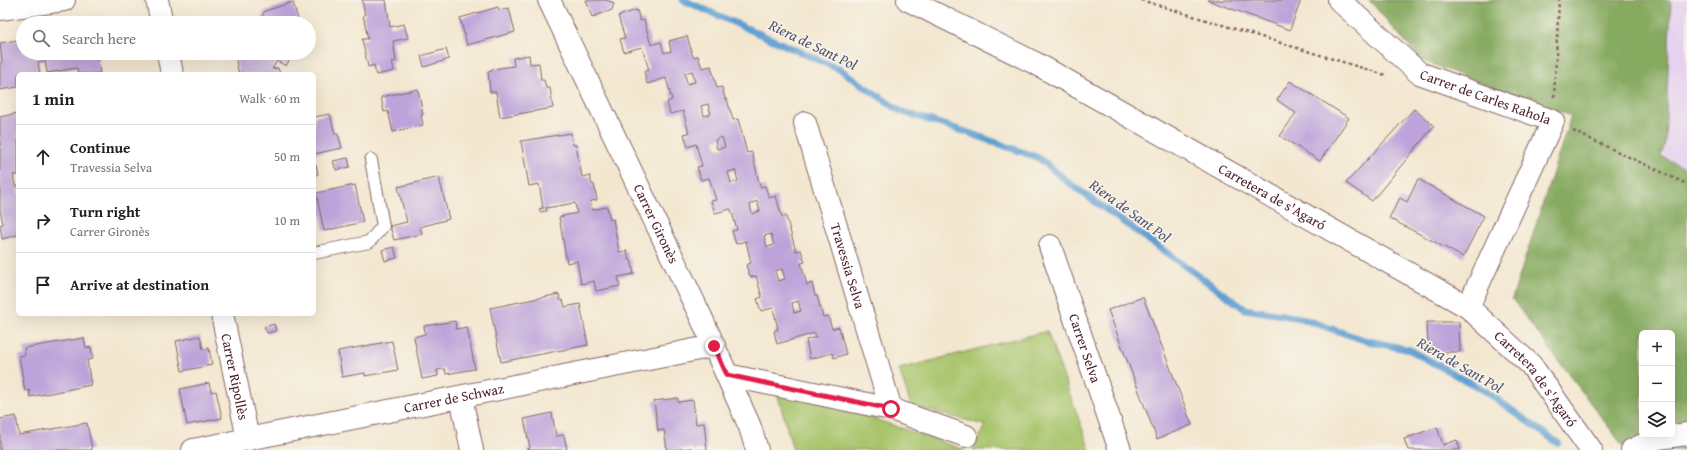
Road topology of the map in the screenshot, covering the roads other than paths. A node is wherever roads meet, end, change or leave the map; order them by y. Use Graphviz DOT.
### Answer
graph roads {
  1 [pos="64,0"];
  2 [pos="157,0"];
  3 [pos="549,0"];
  4 [pos="908,0"];
  5 [pos="1339,0"];
  6 [pos="0,9"];
  7 [pos="160,16"];
  8 [pos="169,60"];
  9 [pos="172,72"];
  10 [pos="805,123"];
  11 [pos="371,160"];
  12 [pos="1050,246"];
  13 [pos="316,253"];
  14 [pos="1468,307"];
  15 [pos="222,316"];
  16 [pos="714,346"];
  17 [pos="727,375"];
  18 [pos="461,397"];
  19 [pos="891,409"];
  20 [pos="1687,434"];
  21 [pos="966,436"];
  22 [pos="248,439"];
  23 [pos="285,441"];
  24 [pos="193,450"];
  25 [pos="472,450"];
  26 [pos="757,450"];
  27 [pos="1120,450"];
  28 [pos="1591,450"];
  29 [pos="1632,450"];
  1 -- 6 [label="street"];
  2 -- 7 [label="street"];
  3 -- 16 [label="street, Carrer Gironès"];
  4 -- 14 [label="street, Carretera de s'Agaró"];
  5 -- 14 [label="street, Carrer de Carles Rahola"];
  8 -- 9 [label="street"];
  10 -- 19 [label="street, Travessia Selva"];
  11 -- 13 [label="lane"];
  12 -- 27 [label="street, Carrer Selva"];
  14 -- 28 [label="street, Carretera de s'Agaró"];
  15 -- 22 [label="street, Carrer Ripollès"];
  16 -- 17 [label="street, Carrer Gironès"];
  16 -- 18 [label="street, Carrer de Schwaz"];
  17 -- 19 [label="street"];
  17 -- 26 [label="street, Carrer Gironès"];
  18 -- 23 [label="street, Carrer de Schwaz"];
  18 -- 25 [label="street"];
  19 -- 21 [label="street"];
  20 -- 29 [label="street"];
  22 -- 23 [label="street, Carrer de Schwaz"];
  22 -- 24 [label="street, Carrer de Schwaz"];
}
